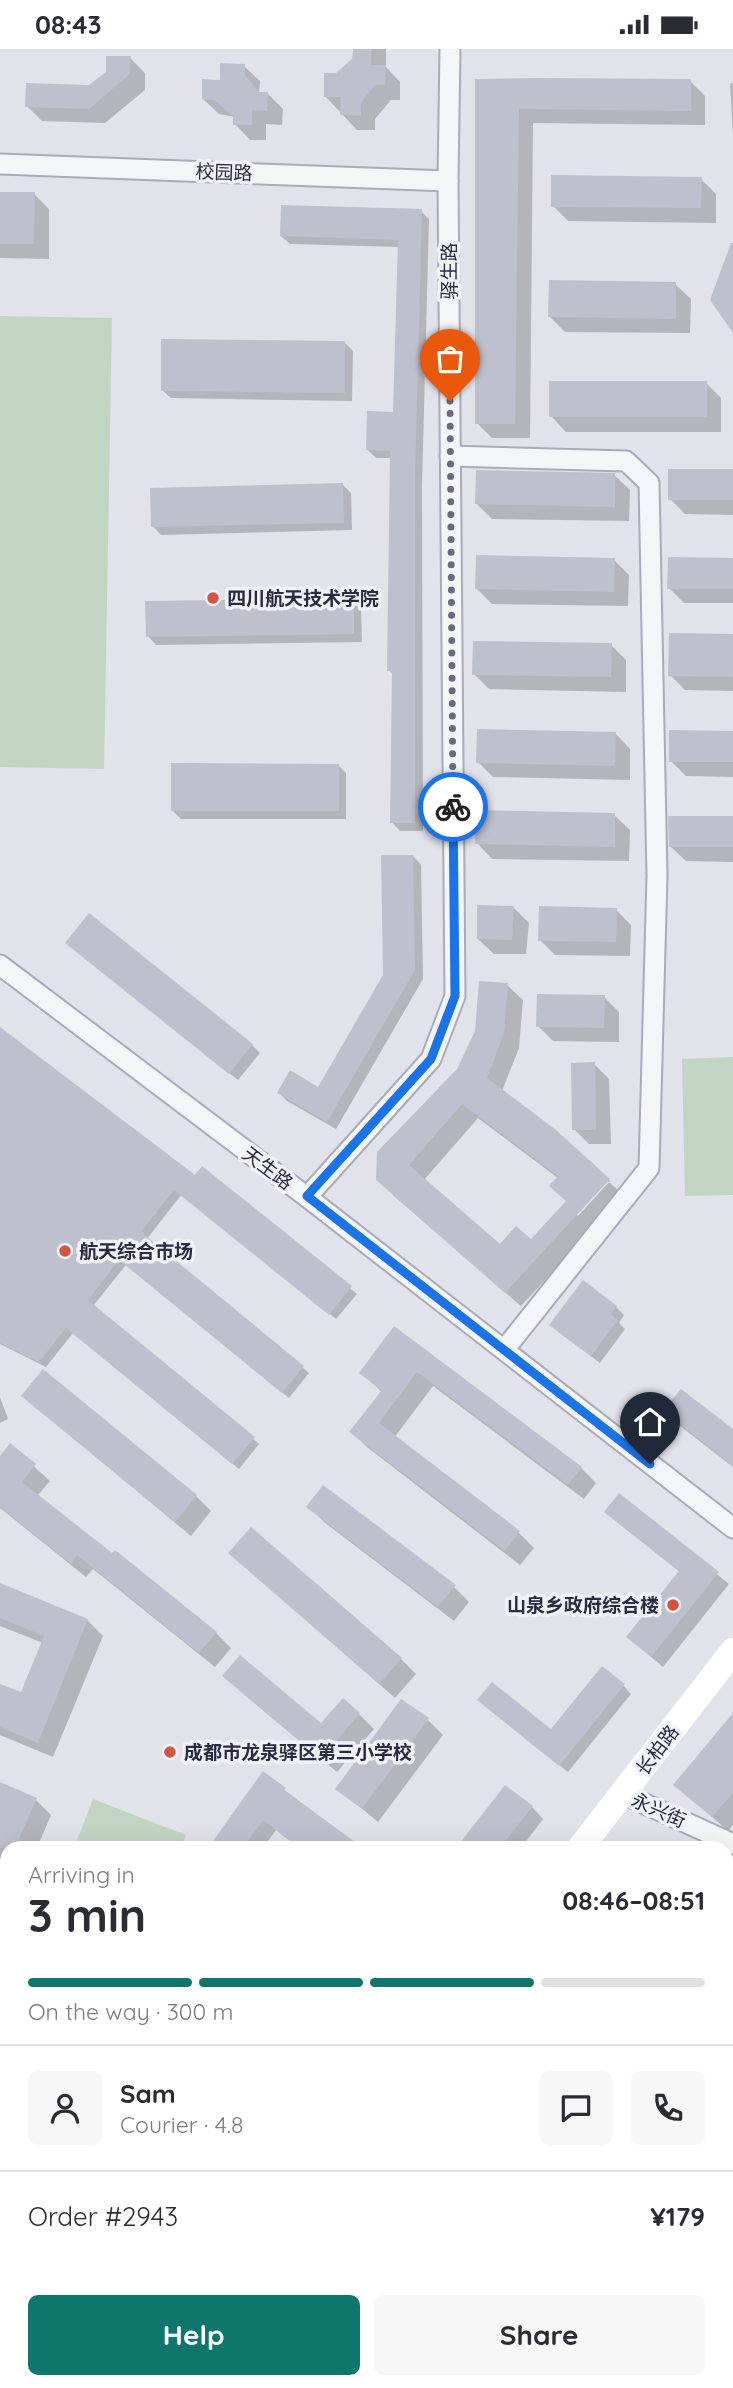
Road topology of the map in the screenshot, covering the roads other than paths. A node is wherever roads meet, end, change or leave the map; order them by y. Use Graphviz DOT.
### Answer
graph roads {
  1 [pos="450,49"];
  2 [pos="0,164"];
  3 [pos="448,181"];
  4 [pos="450,456"];
  5 [pos="0,965"];
  6 [pos="307,1196"];
  7 [pos="504,1350"];
  8 [pos="733,1528"];
  9 [pos="733,1651"];
  10 [pos="623,1794"];
  11 [pos="586,1841"];
  12 [pos="726,1841"];
  1 -- 3 [label="street, 驿生路"];
  2 -- 3 [label="street, 校园路"];
  3 -- 4 [label="street, 驿生路"];
  4 -- 6 [label="street, 驿生路"];
  4 -- 7 [label="street"];
  5 -- 6 [label="street, 天生路"];
  6 -- 7 [label="street, 天生路"];
  7 -- 8 [label="street, 天生路"];
  9 -- 10 [label="street, 长柏路"];
  10 -- 11 [label="street, 长柏路"];
  10 -- 12 [label="street, 永兴街"];
}
